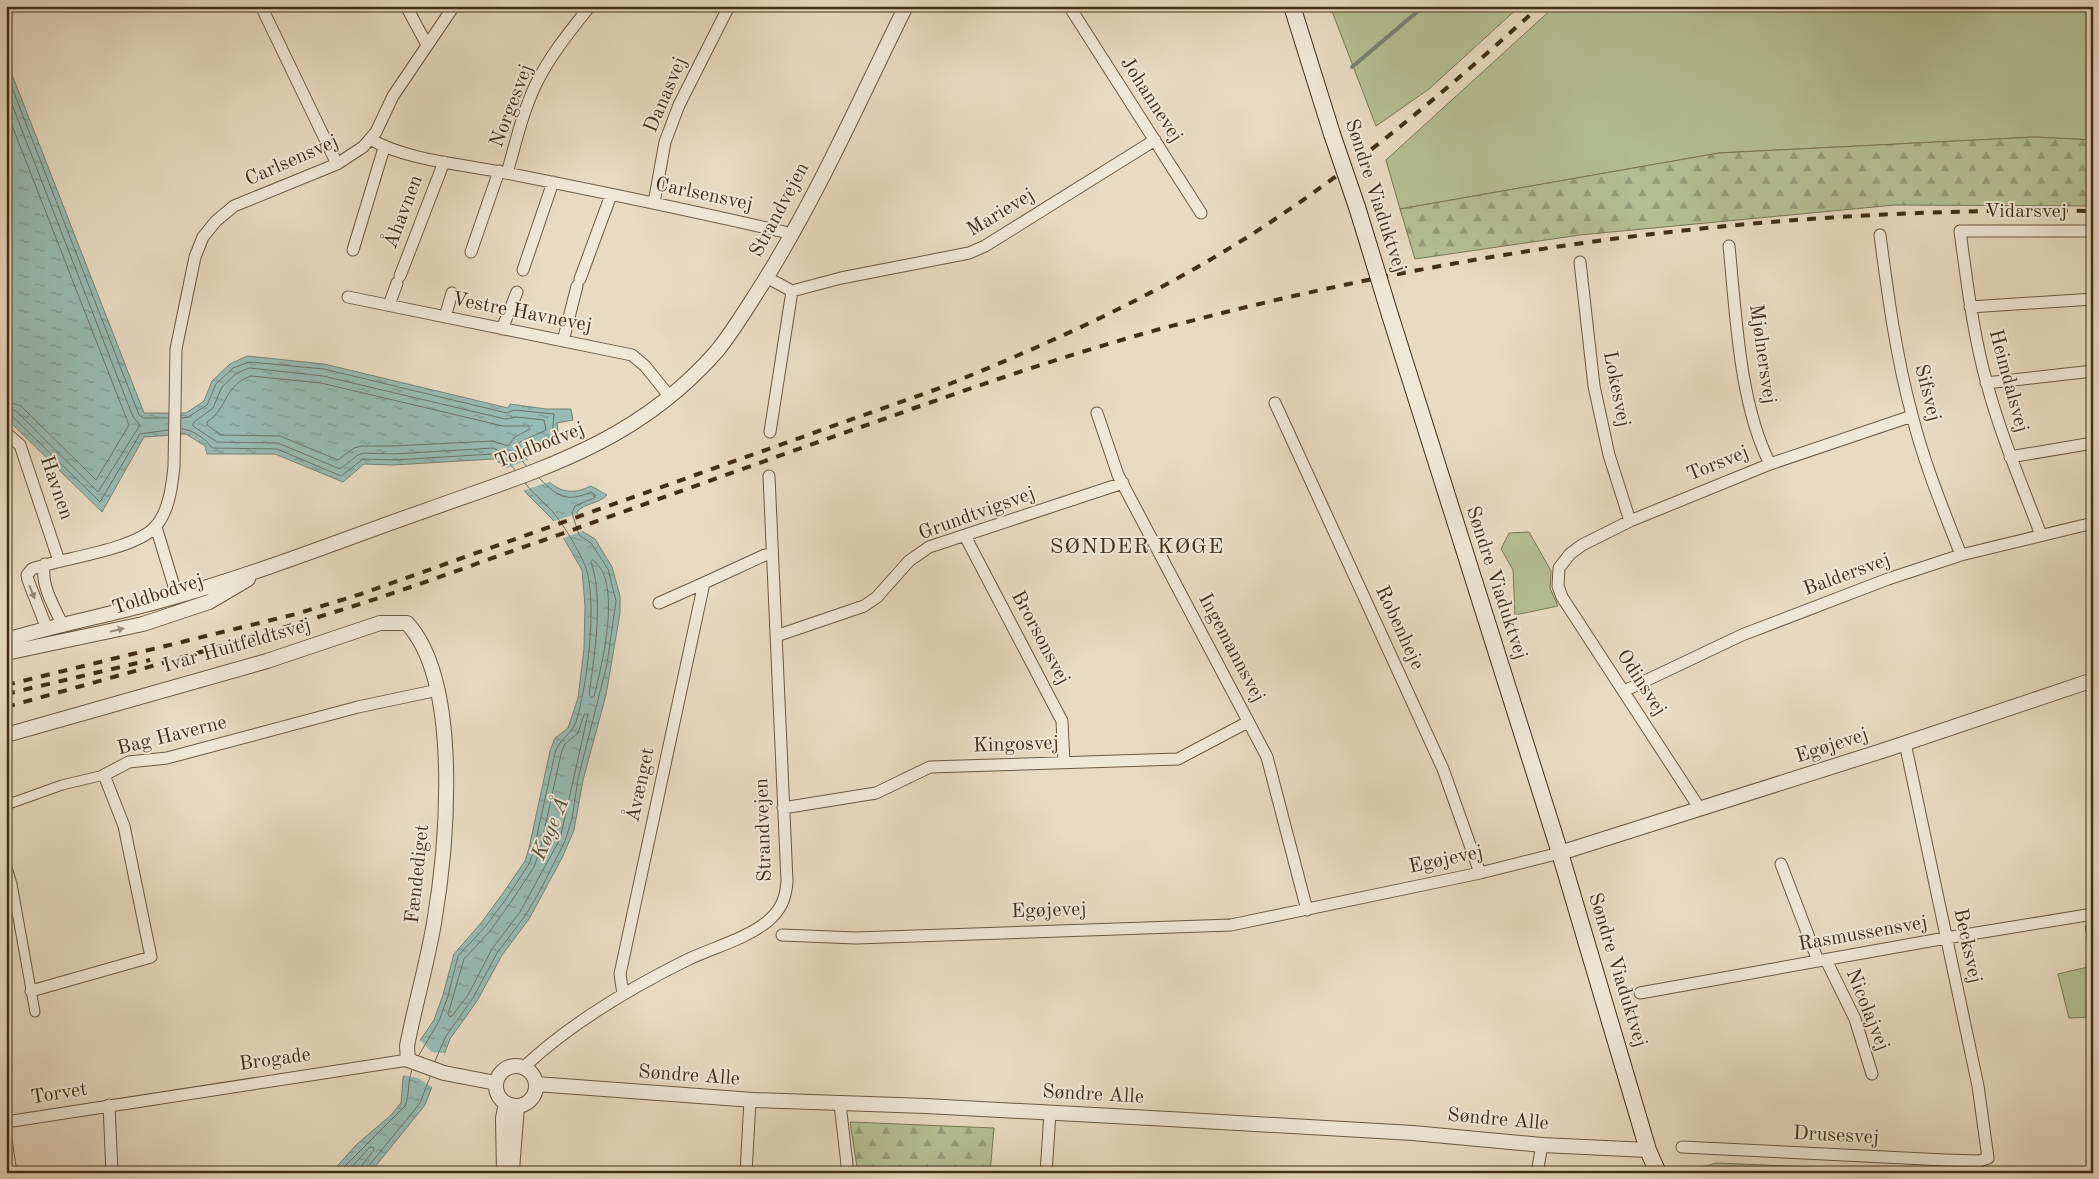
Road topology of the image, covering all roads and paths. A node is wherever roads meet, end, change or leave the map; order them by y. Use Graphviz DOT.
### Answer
graph roads {
  1 [pos="261,6"];
  2 [pos="406,6"];
  3 [pos="454,6"];
  4 [pos="590,6"];
  5 [pos="729,6"];
  6 [pos="906,6"];
  7 [pos="1069,6"];
  8 [pos="1292,6"];
  9 [pos="428,44"];
  10 [pos="370,140"];
  11 [pos="1155,140"];
  12 [pos="384,148"];
  13 [pos="444,162"];
  14 [pos="337,164"];
  15 [pos="503,172"];
  16 [pos="554,182"];
  17 [pos="611,194"];
  18 [pos="654,203"];
  19 [pos="1201,213"];
  20 [pos="1960,231"];
  21 [pos="2093,231"];
  22 [pos="793,234"];
  23 [pos="1880,235"];
  24 [pos="1729,246"];
  25 [pos="353,250"];
  26 [pos="471,252"];
  27 [pos="1580,262"];
  28 [pos="523,270"];
  29 [pos="766,277"];
  30 [pos="792,291"];
  31 [pos="517,292"];
  32 [pos="452,293"];
  33 [pos="348,297"];
  34 [pos="2093,299"];
  35 [pos="389,306"];
  36 [pos="1970,307"];
  37 [pos="445,317"];
  38 [pos="502,330"];
  39 [pos="563,341"];
  40 [pos="2093,371"];
  41 [pos="1986,383"];
  42 [pos="670,398"];
  43 [pos="1275,402"];
  44 [pos="1097,413"];
  45 [pos="1912,416"];
  46 [pos="770,432"];
  47 [pos="6,433"];
  48 [pos="2093,443"];
  49 [pos="2010,457"];
  50 [pos="1770,464"];
  51 [pos="769,476"];
  52 [pos="1122,483"];
  53 [pos="1630,521"];
  54 [pos="2093,523"];
  55 [pos="156,527"];
  56 [pos="2041,535"];
  57 [pos="965,536"];
  58 [pos="772,555"];
  59 [pos="1961,555"];
  60 [pos="59,560"];
  61 [pos="46,564"];
  62 [pos="270,566"];
  63 [pos="1557,576"];
  64 [pos="704,583"];
  65 [pos="178,596"];
  66 [pos="659,603"];
  67 [pos="63,626"];
  68 [pos="47,629"];
  69 [pos="776,636"];
  70 [pos="6,640"];
  71 [pos="70,641"];
  72 [pos="52,644"];
  73 [pos="6,653"];
  74 [pos="2093,680"];
  75 [pos="438,690"];
  76 [pos="1624,691"];
  77 [pos="1248,722"];
  78 [pos="6,735"];
  79 [pos="1905,743"];
  80 [pos="1064,762"];
  81 [pos="104,775"];
  82 [pos="6,805"];
  83 [pos="783,808"];
  84 [pos="1700,809"];
  85 [pos="1560,853"];
  86 [pos="6,864"];
  87 [pos="1781,864"];
  88 [pos="1480,873"];
  89 [pos="1307,910"];
  90 [pos="2093,914"];
  91 [pos="782,935"];
  92 [pos="1946,938"];
  93 [pos="1822,961"];
  94 [pos="31,991"];
  95 [pos="1640,993"];
  96 [pos="623,994"];
  97 [pos="35,1012"];
  98 [pos="408,1060"];
  99 [pos="524,1067"];
  100 [pos="1872,1074"];
  101 [pos="496,1083"];
  102 [pos="536,1084"];
  103 [pos="750,1100"];
  104 [pos="511,1104"];
  105 [pos="840,1104"];
  106 [pos="109,1105"];
  107 [pos="1050,1113"];
  108 [pos="6,1122"];
  109 [pos="6,1140"];
  110 [pos="1542,1145"];
  111 [pos="1682,1147"];
  112 [pos="1648,1150"];
  113 [pos="1988,1158"];
  114 [pos="1539,1172"];
  115 [pos="11,1173"];
  116 [pos="112,1173"];
  117 [pos="504,1173"];
  118 [pos="511,1173"];
  119 [pos="746,1173"];
  120 [pos="848,1173"];
  121 [pos="1046,1173"];
  122 [pos="1658,1173"];
  1 -- 14 [label="street"];
  2 -- 9 [label="street"];
  3 -- 9 [label="street"];
  4 -- 15 [label="street, Norgesvej"];
  5 -- 18 [label="street, Danasvej"];
  6 -- 22 [label="street, Strandvejen"];
  7 -- 11 [label="street, Johannevej"];
  8 -- 85 [label="main road, Søndre Viaduktvej, bridge"];
  9 -- 10 [label="street"];
  10 -- 12 [label="street, Carlsensvej"];
  10 -- 14 [label="street, Carlsensvej"];
  11 -- 19 [label="street, Johannevej"];
  11 -- 30 [label="street, Marievej"];
  12 -- 13 [label="street, Carlsensvej"];
  12 -- 25 [label="street, Åhavnen"];
  13 -- 15 [label="street, Carlsensvej"];
  13 -- 35 [label="street, Åhavnen"];
  14 -- 55 [label="street, Carlsensvej"];
  15 -- 16 [label="street, Carlsensvej"];
  15 -- 26 [label="street"];
  16 -- 17 [label="street, Carlsensvej"];
  16 -- 28 [label="street"];
  17 -- 18 [label="street, Carlsensvej"];
  17 -- 39 [label="street"];
  18 -- 22 [label="street, Carlsensvej"];
  20 -- 21 [label="street, Vidarsvej"];
  20 -- 36 [label="street, Heimdalsvej"];
  22 -- 29 [label="street, Strandvejen"];
  23 -- 45 [label="street, Sifsvej"];
  24 -- 50 [label="street, Mjølnersvej"];
  27 -- 53 [label="street, Lokesvej"];
  29 -- 30 [label="street, Strandvejen"];
  29 -- 42 [label="street, Toldbodvej"];
  30 -- 46 [label="street"];
  31 -- 38 [label="street"];
  32 -- 37 [label="street"];
  33 -- 35 [label="street, Vestre Havnevej"];
  34 -- 36 [label="street"];
  35 -- 37 [label="street, Vestre Havnevej"];
  36 -- 41 [label="street, Heimdalsvej"];
  37 -- 38 [label="street, Vestre Havnevej"];
  38 -- 39 [label="street, Vestre Havnevej"];
  39 -- 42 [label="street, Vestre Havnevej"];
  40 -- 41 [label="street"];
  41 -- 49 [label="street, Heimdalsvej"];
  42 -- 62 [label="street, Toldbodvej"];
  43 -- 88 [label="street, Robenheje"];
  44 -- 52 [label="street, Ingemannsvej"];
  45 -- 50 [label="street, Torsvej"];
  45 -- 59 [label="street, Sifsvej"];
  47 -- 60 [label="street, Havnen"];
  48 -- 49 [label="street"];
  49 -- 56 [label="street, Heimdalsvej"];
  50 -- 53 [label="street, Torsvej"];
  51 -- 58 [label="street, Strandvejen"];
  52 -- 57 [label="street, Grundtvigsvej"];
  52 -- 77 [label="street, Ingemannsvej"];
  53 -- 63 [label="street, Torsvej"];
  54 -- 56 [label="street, Baldersvej"];
  55 -- 60 [label="street"];
  55 -- 65 [label="street"];
  56 -- 59 [label="street, Baldersvej"];
  57 -- 69 [label="street, Grundtvigsvej"];
  57 -- 80 [label="street, Brorsonsvej"];
  58 -- 64 [label="street"];
  58 -- 69 [label="street, Strandvejen"];
  59 -- 76 [label="street, Baldersvej"];
  60 -- 61 [label="street"];
  61 -- 67 [label="street"];
  61 -- 68 [label="street, one-way"];
  62 -- 65 [label="street, Toldbodvej"];
  71 -- 62 [label="street, Toldbodvej, one-way"];
  63 -- 76 [label="street, Odinsvej"];
  64 -- 66 [label="street"];
  64 -- 96 [label="street, Åvænget"];
  65 -- 67 [label="street, Toldbodvej"];
  67 -- 68 [label="street, Toldbodvej"];
  67 -- 71 [label="street"];
  68 -- 70 [label="street, Toldbodvej"];
  68 -- 72 [label="street"];
  69 -- 83 [label="street, Strandvejen"];
  71 -- 72 [label="street, Toldbodvej"];
  72 -- 73 [label="street, Toldbodvej"];
  74 -- 79 [label="street, Egøjevej"];
  75 -- 78 [label="street, Ivar Huitfeldtsvej"];
  75 -- 81 [label="street, Bag Haverne"];
  75 -- 98 [label="street, Fændediget"];
  76 -- 84 [label="street, Odinsvej"];
  77 -- 80 [label="street, Kingosvej"];
  77 -- 89 [label="street, Ingemannsvej"];
  79 -- 84 [label="street, Egøjevej"];
  79 -- 92 [label="street, Becksvej"];
  80 -- 83 [label="street, Kingosvej"];
  81 -- 82 [label="street"];
  81 -- 94 [label="street, Bag Haverne"];
  83 -- 96 [label="street, Strandvejen"];
  84 -- 85 [label="street, Egøjevej"];
  85 -- 88 [label="street, Egøjevej"];
  85 -- 112 [label="main road, Søndre Viaduktvej"];
  86 -- 94 [label="street"];
  87 -- 93 [label="street, Nicolajvej"];
  88 -- 89 [label="street, Egøjevej"];
  89 -- 91 [label="street, Egøjevej"];
  90 -- 92 [label="street, Rasmussensvej"];
  92 -- 93 [label="street, Rasmussensvej"];
  92 -- 113 [label="street, Becksvej"];
  93 -- 95 [label="street, Rasmussensvej"];
  93 -- 100 [label="street, Nicolajvej"];
  94 -- 97 [label="street"];
  96 -- 99 [label="street, Strandvejen"];
  98 -- 101 [label="street, Brogade"];
  98 -- 106 [label="street, Brogade"];
  99 -- 101 [label="street"];
  99 -- 102 [label="street"];
  101 -- 104 [label="street"];
  102 -- 103 [label="street, Søndre Alle"];
  102 -- 104 [label="street"];
  103 -- 105 [label="street, Søndre Alle"];
  103 -- 119 [label="street"];
  104 -- 117 [label="street"];
  104 -- 118 [label="street"];
  105 -- 107 [label="street, Søndre Alle"];
  105 -- 120 [label="street"];
  106 -- 108 [label="street, Torvet"];
  106 -- 116 [label="street, Torvet"];
  107 -- 110 [label="street, Søndre Alle"];
  107 -- 121 [label="street"];
  109 -- 115 [label="street"];
  110 -- 112 [label="street, Søndre Alle"];
  110 -- 114 [label="street"];
  111 -- 113 [label="street, Drusesvej"];
  112 -- 122 [label="main road, Søndre Viaduktvej"];
}
